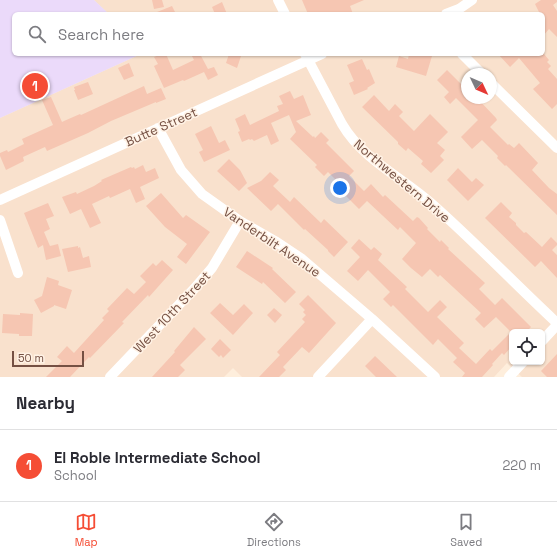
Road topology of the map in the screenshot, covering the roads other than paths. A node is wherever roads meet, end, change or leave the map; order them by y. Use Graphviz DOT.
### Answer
graph roads {
  1 [pos="278,0"];
  2 [pos="472,0"];
  3 [pos="284,12"];
  4 [pos="450,12"];
  5 [pos="464,56"];
  6 [pos="307,57"];
  7 [pos="476,68"];
  8 [pos="497,89"];
  9 [pos="158,128"];
  10 [pos="557,148"];
  11 [pos="0,200"];
  12 [pos="0,220"];
  13 [pos="240,221"];
  14 [pos="18,273"];
  15 [pos="372,319"];
  16 [pos="557,324"];
  17 [pos="545,338"];
  18 [pos="520,365"];
  19 [pos="110,377"];
  20 [pos="318,377"];
  21 [pos="435,377"];
  22 [pos="508,377"];
  1 -- 3 [label="street"];
  2 -- 4 [label="street"];
  5 -- 7 [label="street"];
  6 -- 9 [label="street, Butte Street"];
  6 -- 16 [label="street, Northwestern Drive"];
  8 -- 10 [label="street"];
  9 -- 11 [label="street, Butte Street"];
  9 -- 13 [label="street, Vanderbilt Avenue"];
  12 -- 14 [label="street"];
  13 -- 15 [label="street, Vanderbilt Avenue"];
  13 -- 19 [label="street, West 10th Street"];
  15 -- 20 [label="street"];
  15 -- 21 [label="street, Vanderbilt Avenue"];
  16 -- 17 [label="street"];
  18 -- 22 [label="street"];
}
